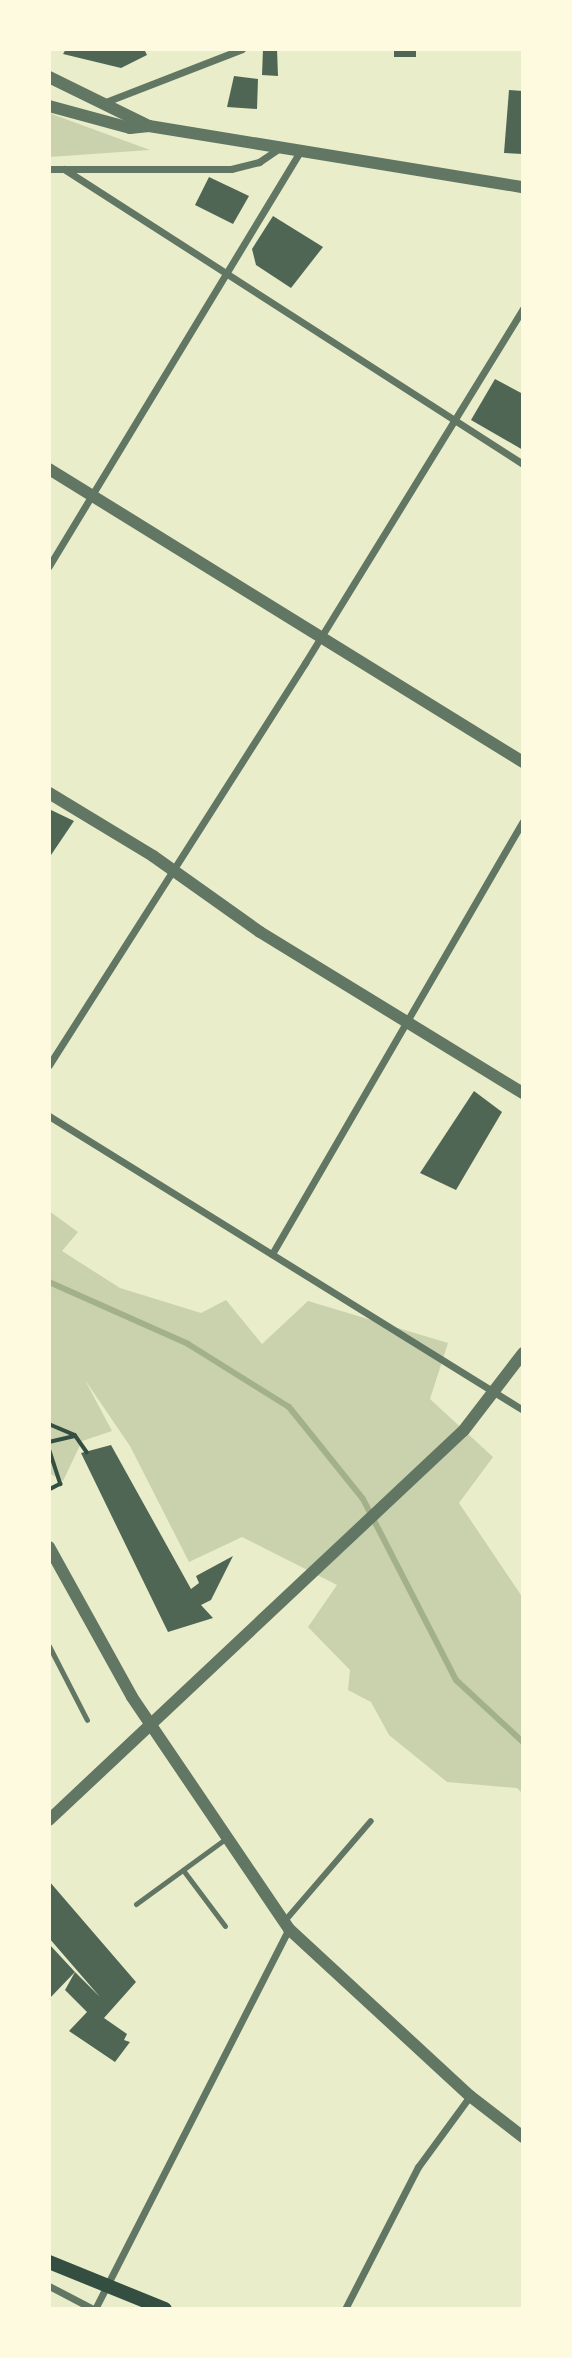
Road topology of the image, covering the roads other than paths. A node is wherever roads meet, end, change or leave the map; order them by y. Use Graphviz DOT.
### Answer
graph roads {
  1 [pos="242,49"];
  2 [pos="49,77"];
  3 [pos="102,104"];
  4 [pos="49,106"];
  5 [pos="149,126"];
  6 [pos="278,149"];
  7 [pos="299,153"];
  8 [pos="49,169"];
  9 [pos="64,169"];
  10 [pos="523,187"];
  11 [pos="227,273"];
  12 [pos="523,309"];
  13 [pos="453,419"];
  14 [pos="523,464"];
  15 [pos="49,469"];
  16 [pos="93,497"];
  17 [pos="49,566"];
  18 [pos="322,636"];
  19 [pos="523,762"];
  20 [pos="49,793"];
  21 [pos="523,821"];
  22 [pos="174,871"];
  23 [pos="407,1019"];
  24 [pos="49,1065"];
  25 [pos="523,1093"];
  26 [pos="49,1116"];
  27 [pos="272,1254"];
  28 [pos="523,1353"];
  29 [pos="495,1393"];
  30 [pos="523,1410"];
  31 [pos="49,1547"];
  32 [pos="49,1646"];
  33 [pos="87,1720"];
  34 [pos="150,1724"];
  35 [pos="49,1820"];
  36 [pos="370,1821"];
  37 [pos="225,1839"];
  38 [pos="183,1870"];
  39 [pos="136,1904"];
  40 [pos="225,1926"];
  41 [pos="287,1926"];
  42 [pos="470,2096"];
  43 [pos="523,2137"];
  44 [pos="49,2262"];
  45 [pos="108,2285"];
  46 [pos="49,2286"];
  47 [pos="94,2309"];
  48 [pos="165,2309"];
  49 [pos="345,2309"];
  1 -- 3 [label="street"];
  2 -- 3 [label="street"];
  3 -- 5 [label="street"];
  4 -- 5 [label="street"];
  5 -- 6 [label="street"];
  6 -- 7 [label="street"];
  6 -- 9 [label="street"];
  7 -- 10 [label="street"];
  7 -- 11 [label="street"];
  8 -- 9 [label="street"];
  9 -- 11 [label="street"];
  11 -- 13 [label="street"];
  11 -- 16 [label="street"];
  12 -- 13 [label="street"];
  13 -- 14 [label="street"];
  13 -- 18 [label="street"];
  15 -- 16 [label="street"];
  16 -- 17 [label="street"];
  16 -- 18 [label="street"];
  18 -- 19 [label="street"];
  18 -- 22 [label="street"];
  20 -- 22 [label="street"];
  21 -- 23 [label="street"];
  22 -- 23 [label="street"];
  22 -- 24 [label="street"];
  23 -- 25 [label="street"];
  23 -- 27 [label="street"];
  26 -- 27 [label="street"];
  27 -- 29 [label="street"];
  28 -- 29 [label="street"];
  29 -- 30 [label="street"];
  29 -- 34 [label="street"];
  31 -- 34 [label="street"];
  32 -- 33 [label="lane"];
  34 -- 35 [label="street"];
  34 -- 37 [label="street"];
  36 -- 41 [label="street"];
  37 -- 38 [label="lane"];
  37 -- 41 [label="street"];
  38 -- 39 [label="lane"];
  38 -- 40 [label="lane"];
  41 -- 42 [label="street"];
  41 -- 45 [label="street"];
  42 -- 43 [label="street"];
  42 -- 49 [label="street"];
  44 -- 45 [label="main road"];
  45 -- 47 [label="street"];
  45 -- 48 [label="main road"];
  46 -- 47 [label="street"];
}
